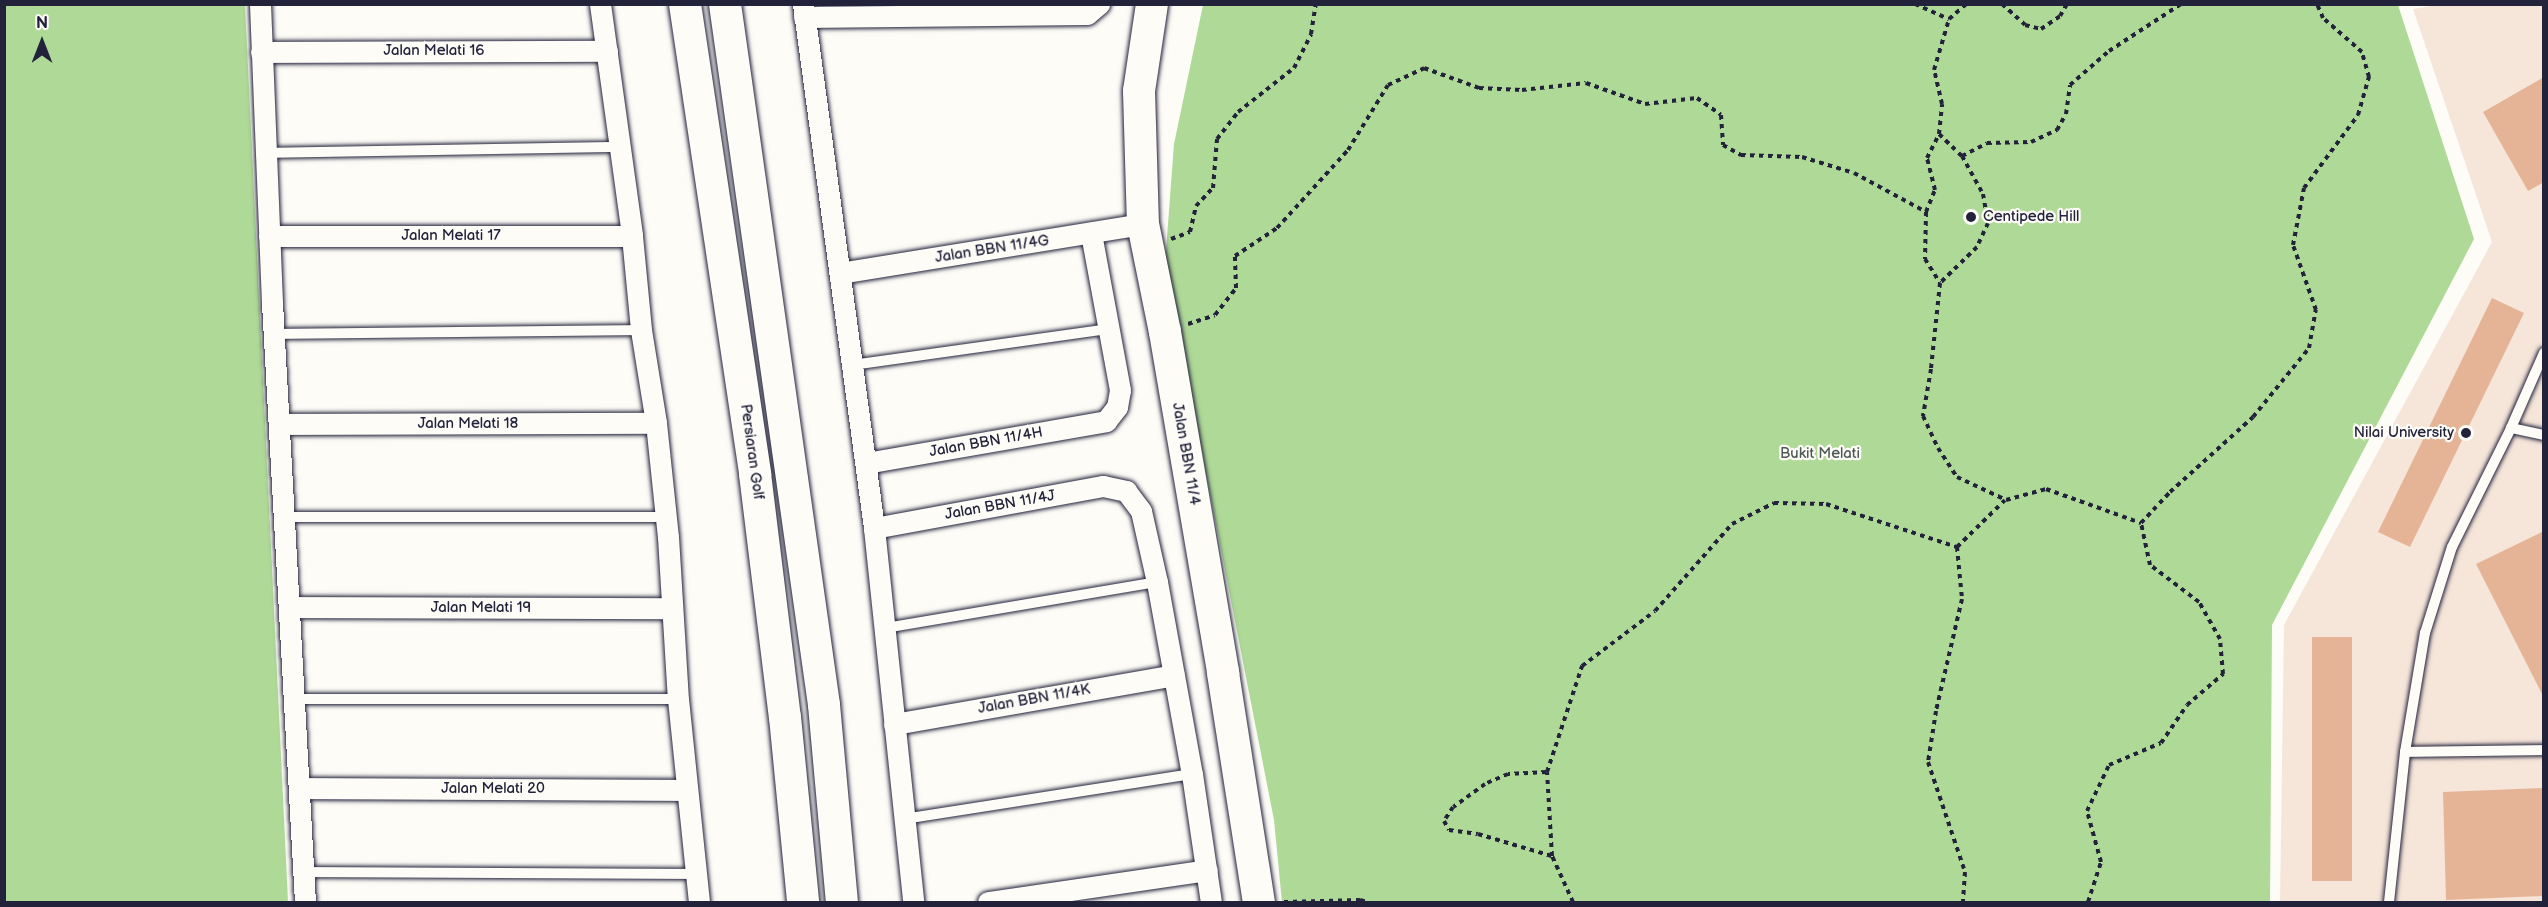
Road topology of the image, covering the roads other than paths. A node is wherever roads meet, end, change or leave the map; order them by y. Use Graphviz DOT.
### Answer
graph roads {
  1 [pos="260,4"];
  2 [pos="600,4"];
  3 [pos="685,4"];
  4 [pos="725,4"];
  5 [pos="1099,4"];
  6 [pos="1152,4"];
  7 [pos="804,11"];
  8 [pos="607,51"];
  9 [pos="261,52"];
  10 [pos="620,147"];
  11 [pos="265,153"];
  12 [pos="1091,233"];
  13 [pos="1145,235"];
  14 [pos="269,236"];
  15 [pos="632,236"];
  16 [pos="840,273"];
  17 [pos="1109,329"];
  18 [pos="640,330"];
  19 [pos="274,334"];
  20 [pos="2544,353"];
  21 [pos="852,365"];
  22 [pos="656,423"];
  23 [pos="279,424"];
  24 [pos="2511,428"];
  25 [pos="2544,435"];
  26 [pos="866,463"];
  27 [pos="665,517"];
  28 [pos="285,518"];
  29 [pos="874,528"];
  30 [pos="1157,582"];
  31 [pos="290,607"];
  32 [pos="671,608"];
  33 [pos="885,628"];
  34 [pos="1174,675"];
  35 [pos="294,699"];
  36 [pos="678,699"];
  37 [pos="894,724"];
  38 [pos="2544,750"];
  39 [pos="2405,752"];
  40 [pos="1192,774"];
  41 [pos="300,788"];
  42 [pos="687,790"];
  43 [pos="904,819"];
  44 [pos="1207,870"];
  45 [pos="303,872"];
  46 [pos="696,874"];
  47 [pos="1259,902"];
  48 [pos="305,903"];
  49 [pos="699,903"];
  50 [pos="803,903"];
  51 [pos="842,903"];
  52 [pos="913,903"];
  53 [pos="988,903"];
  54 [pos="1211,903"];
  55 [pos="2389,903"];
  1 -- 9 [label="street"];
  2 -- 8 [label="street"];
  3 -- 50 [label="street, Persiaran Golf"];
  4 -- 51 [label="street"];
  5 -- 7 [label="street"];
  6 -- 13 [label="street, Jalan BBN 11/4"];
  7 -- 16 [label="street"];
  8 -- 9 [label="street, Jalan Melati 16"];
  8 -- 10 [label="street"];
  9 -- 11 [label="street"];
  10 -- 11 [label="lane"];
  10 -- 15 [label="street"];
  11 -- 14 [label="street"];
  12 -- 13 [label="street, Jalan BBN 11/4G"];
  12 -- 16 [label="street, Jalan BBN 11/4G"];
  12 -- 17 [label="street"];
  13 -- 47 [label="street, Jalan BBN 11/4"];
  14 -- 15 [label="street, Jalan Melati 17"];
  14 -- 19 [label="street"];
  15 -- 18 [label="street"];
  16 -- 21 [label="street"];
  17 -- 21 [label="lane"];
  17 -- 26 [label="street, Jalan BBN 11/4H"];
  18 -- 19 [label="lane"];
  18 -- 22 [label="street"];
  19 -- 23 [label="street"];
  20 -- 24 [label="lane"];
  21 -- 26 [label="street"];
  22 -- 23 [label="street, Jalan Melati 18"];
  22 -- 27 [label="street"];
  23 -- 28 [label="street"];
  24 -- 25 [label="lane"];
  24 -- 39 [label="lane"];
  26 -- 29 [label="street"];
  27 -- 28 [label="lane"];
  27 -- 32 [label="street"];
  28 -- 31 [label="street"];
  29 -- 30 [label="street, Jalan BBN 11/4J"];
  29 -- 33 [label="street"];
  30 -- 33 [label="lane"];
  30 -- 34 [label="street"];
  31 -- 32 [label="street, Jalan Melati 19"];
  31 -- 35 [label="street"];
  32 -- 36 [label="street"];
  33 -- 37 [label="street"];
  34 -- 37 [label="street, Jalan BBN 11/4K"];
  34 -- 40 [label="street"];
  35 -- 36 [label="lane"];
  35 -- 41 [label="street"];
  36 -- 42 [label="street"];
  37 -- 43 [label="street"];
  38 -- 39 [label="lane"];
  39 -- 55 [label="lane"];
  40 -- 43 [label="lane"];
  40 -- 44 [label="street"];
  41 -- 42 [label="street, Jalan Melati 20"];
  41 -- 45 [label="street"];
  42 -- 46 [label="street"];
  43 -- 52 [label="street"];
  44 -- 53 [label="street"];
  44 -- 54 [label="street"];
  45 -- 46 [label="lane"];
  45 -- 48 [label="street"];
  46 -- 49 [label="street"];
}
